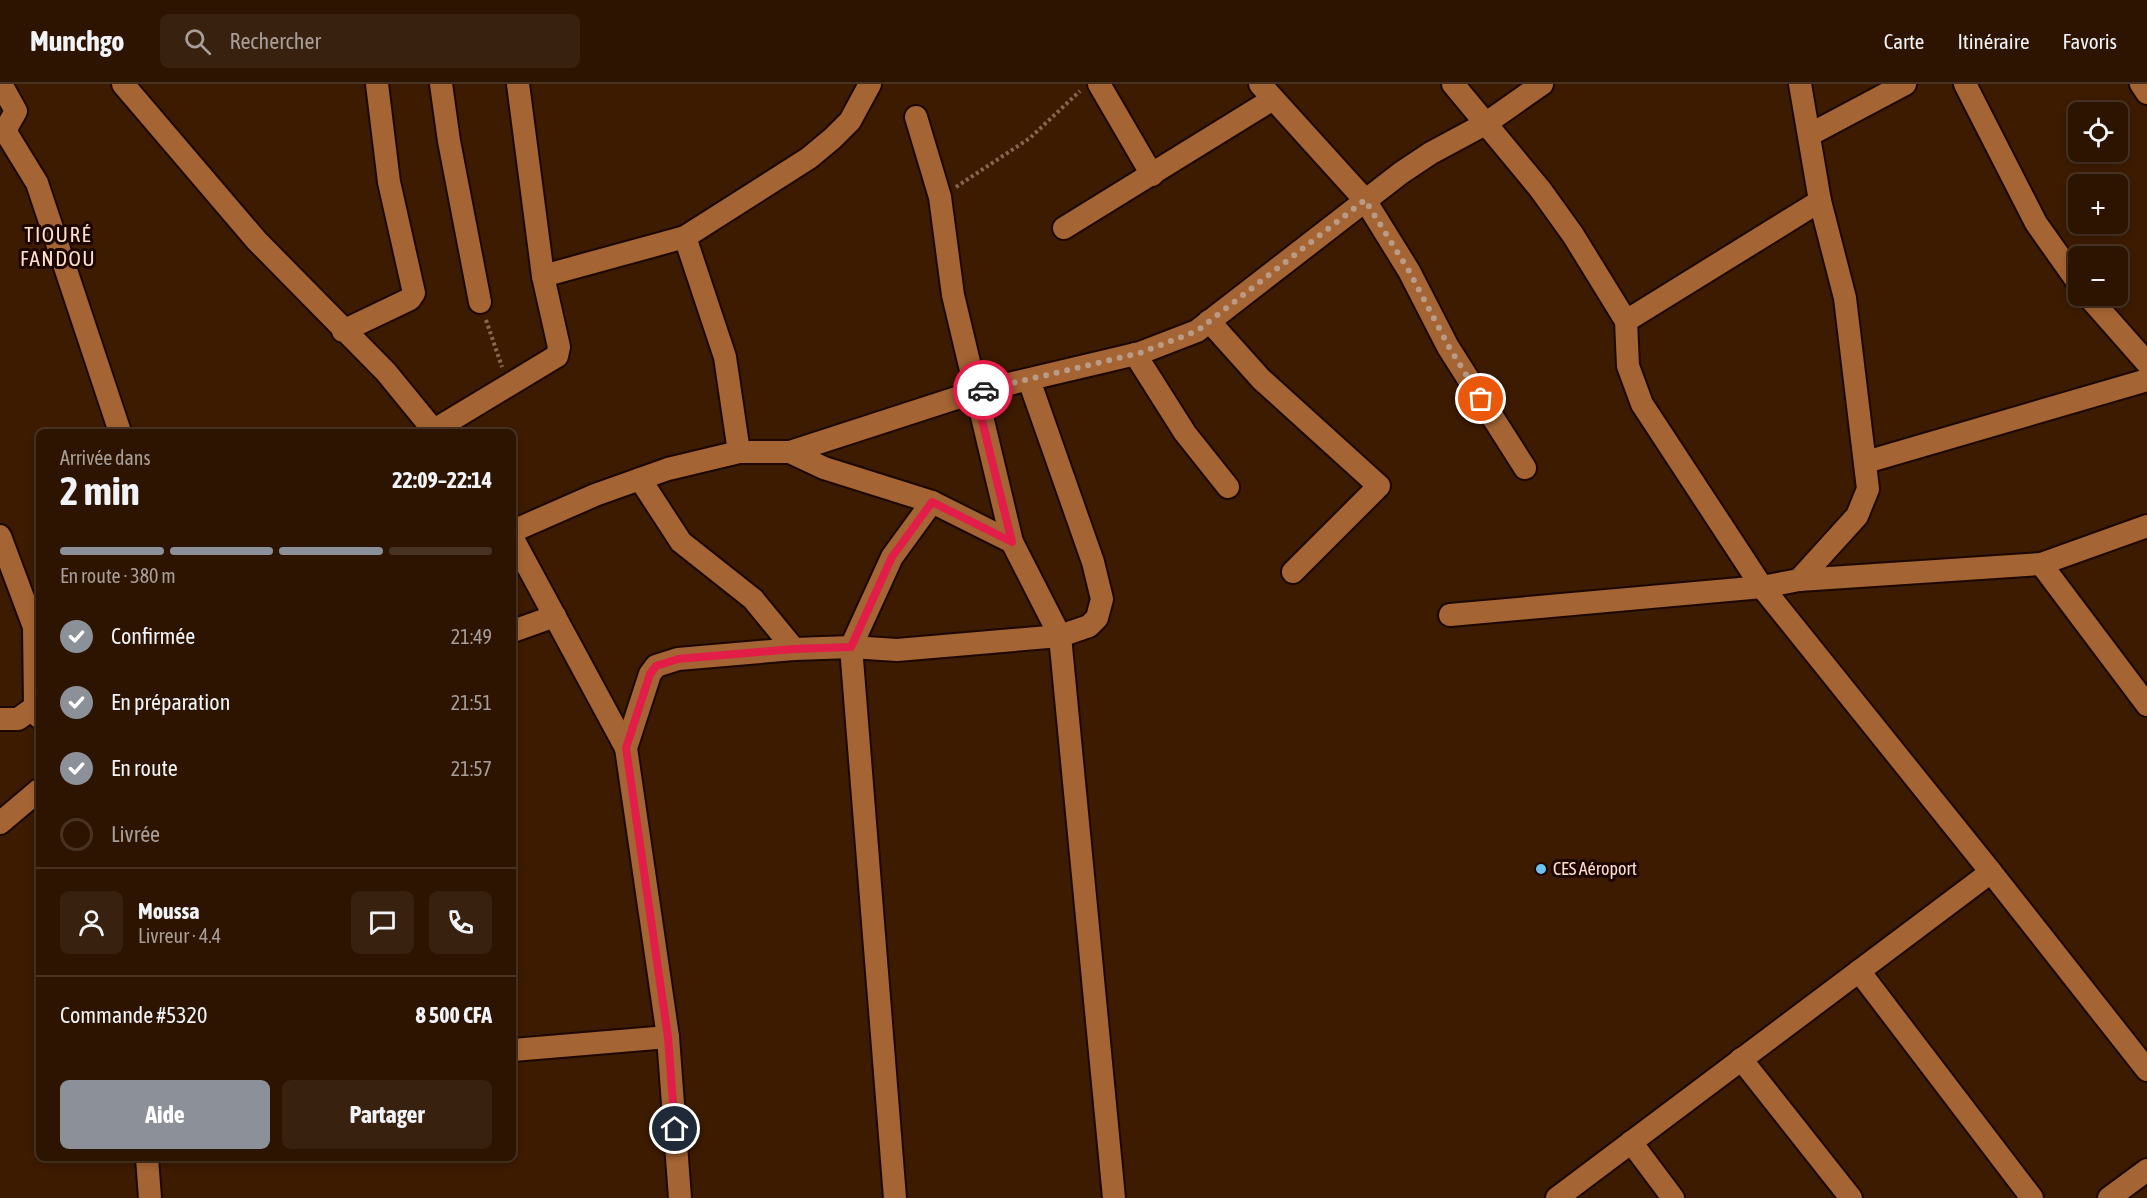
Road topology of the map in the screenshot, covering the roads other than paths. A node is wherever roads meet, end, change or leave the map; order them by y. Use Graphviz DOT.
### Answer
graph roads {
  1 [pos="1,84"];
  2 [pos="123,84"];
  3 [pos="377,84"];
  4 [pos="441,84"];
  5 [pos="518,84"];
  6 [pos="870,84"];
  7 [pos="1099,84"];
  8 [pos="1453,84"];
  9 [pos="1542,84"];
  10 [pos="1800,84"];
  11 [pos="1905,84"];
  12 [pos="1965,84"];
  13 [pos="2141,84"];
  14 [pos="1267,91"];
  15 [pos="2147,93"];
  16 [pos="916,117"];
  17 [pos="1485,124"];
  18 [pos="1809,135"];
  19 [pos="1152,176"];
  20 [pos="1365,200"];
  21 [pos="1820,201"];
  22 [pos="1064,228"];
  23 [pos="686,237"];
  24 [pos="2068,269"];
  25 [pos="543,276"];
  26 [pos="480,302"];
  27 [pos="2097,306"];
  28 [pos="1209,321"];
  29 [pos="1626,321"];
  30 [pos="342,331"];
  31 [pos="1135,354"];
  32 [pos="2147,363"];
  33 [pos="1029,380"];
  34 [pos="2147,380"];
  35 [pos="975,392"];
  36 [pos="119,429"];
  37 [pos="432,429"];
  38 [pos="437,429"];
  39 [pos="740,452"];
  40 [pos="790,452"];
  41 [pos="1866,462"];
  42 [pos="1525,468"];
  43 [pos="640,479"];
  44 [pos="1228,487"];
  45 [pos="932,502"];
  46 [pos="2147,526"];
  47 [pos="516,530"];
  48 [pos="0,536"];
  49 [pos="1012,542"];
  50 [pos="516,544"];
  51 [pos="2042,564"];
  52 [pos="1293,572"];
  53 [pos="1799,580"];
  54 [pos="1762,587"];
  55 [pos="1450,615"];
  56 [pos="555,616"];
  57 [pos="516,630"];
  58 [pos="1060,636"];
  59 [pos="851,647"];
  60 [pos="794,649"];
  61 [pos="36,668"];
  62 [pos="2147,705"];
  63 [pos="36,710"];
  64 [pos="0,719"];
  65 [pos="626,748"];
  66 [pos="36,793"];
  67 [pos="0,823"];
  68 [pos="1991,872"];
  69 [pos="1859,971"];
  70 [pos="668,1037"];
  71 [pos="516,1050"];
  72 [pos="1741,1059"];
  73 [pos="2147,1070"];
  74 [pos="1631,1142"];
  75 [pos="147,1161"];
  76 [pos="2147,1170"];
  77 [pos="150,1198"];
  78 [pos="680,1198"];
  79 [pos="895,1198"];
  80 [pos="1114,1198"];
  81 [pos="1557,1198"];
  82 [pos="1673,1198"];
  83 [pos="1851,1198"];
  84 [pos="2032,1198"];
  85 [pos="2109,1198"];
  1 -- 36 [label="street"];
  2 -- 30 [label="street"];
  3 -- 30 [label="street"];
  4 -- 26 [label="street"];
  5 -- 25 [label="street"];
  6 -- 23 [label="street"];
  7 -- 19 [label="street"];
  8 -- 17 [label="street"];
  9 -- 17 [label="street"];
  10 -- 18 [label="street"];
  11 -- 18 [label="street"];
  12 -- 24 [label="street"];
  13 -- 15 [label="street"];
  14 -- 19 [label="street"];
  14 -- 20 [label="street"];
  16 -- 35 [label="street"];
  17 -- 20 [label="street"];
  17 -- 29 [label="street"];
  18 -- 21 [label="street"];
  19 -- 22 [label="street"];
  20 -- 28 [label="street"];
  20 -- 42 [label="street"];
  21 -- 29 [label="street"];
  21 -- 41 [label="street"];
  23 -- 25 [label="street"];
  23 -- 39 [label="street"];
  25 -- 38 [label="street"];
  27 -- 32 [label="street"];
  28 -- 31 [label="street"];
  28 -- 52 [label="street"];
  29 -- 54 [label="street"];
  30 -- 37 [label="street"];
  31 -- 33 [label="street"];
  31 -- 44 [label="street"];
  33 -- 35 [label="street"];
  33 -- 58 [label="street"];
  34 -- 41 [label="street"];
  35 -- 40 [label="street"];
  35 -- 49 [label="street"];
  39 -- 40 [label="street"];
  39 -- 43 [label="street"];
  40 -- 45 [label="street"];
  41 -- 53 [label="street"];
  43 -- 47 [label="street"];
  43 -- 60 [label="street"];
  45 -- 49 [label="street"];
  45 -- 59 [label="street"];
  46 -- 51 [label="street"];
  48 -- 61 [label="street"];
  49 -- 58 [label="street"];
  50 -- 56 [label="street"];
  51 -- 53 [label="street"];
  51 -- 62 [label="street"];
  53 -- 54 [label="street"];
  54 -- 55 [label="street"];
  54 -- 68 [label="street"];
  56 -- 57 [label="street"];
  56 -- 65 [label="street"];
  58 -- 59 [label="street"];
  58 -- 80 [label="street"];
  59 -- 60 [label="street"];
  59 -- 79 [label="street"];
  60 -- 65 [label="street"];
  63 -- 64 [label="street"];
  65 -- 70 [label="street"];
  66 -- 67 [label="street"];
  68 -- 69 [label="street"];
  68 -- 73 [label="street"];
  69 -- 72 [label="street"];
  69 -- 84 [label="street"];
  70 -- 71 [label="street"];
  70 -- 78 [label="street"];
  72 -- 74 [label="street"];
  72 -- 83 [label="street"];
  74 -- 81 [label="street"];
  74 -- 82 [label="street"];
  75 -- 77 [label="street"];
  76 -- 85 [label="street"];
}
